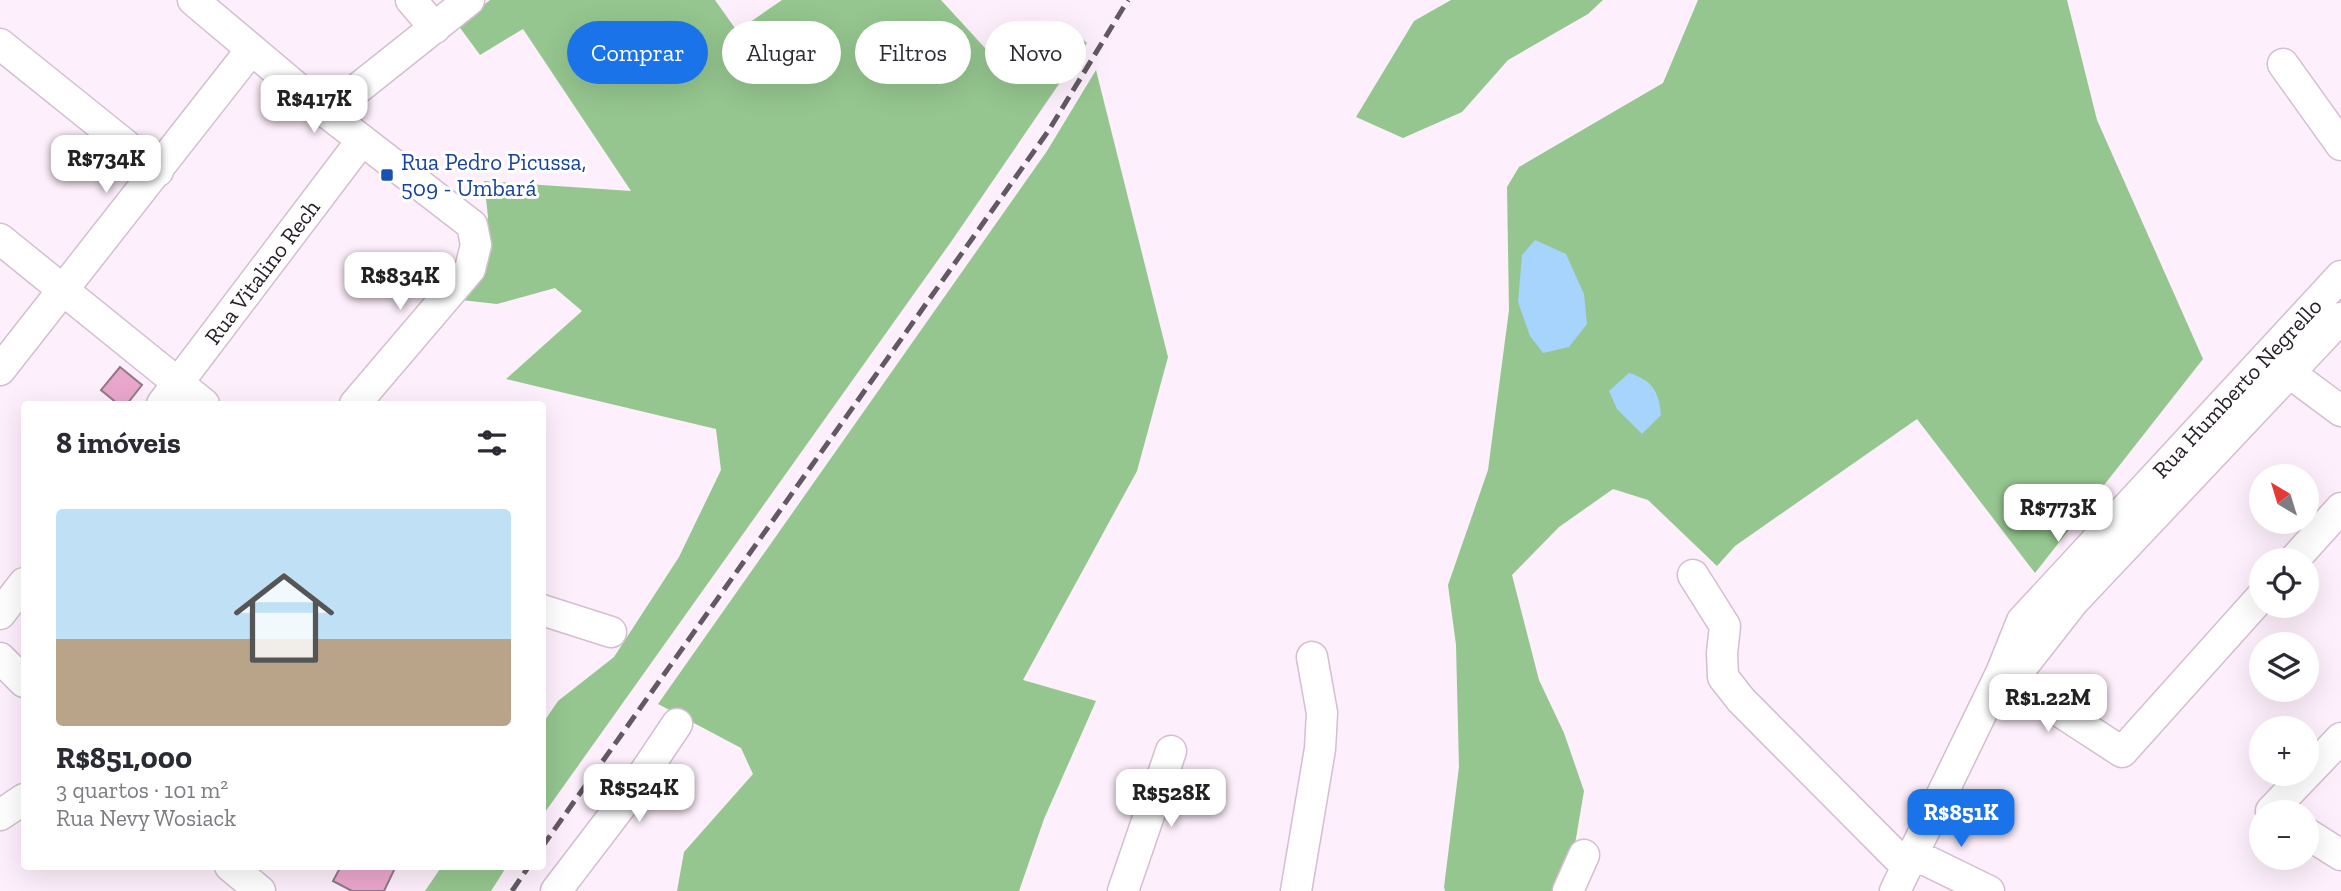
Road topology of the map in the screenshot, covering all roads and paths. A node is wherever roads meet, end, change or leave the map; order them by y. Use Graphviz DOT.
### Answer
graph roads {
  1 [pos="193,0"];
  2 [pos="411,0"];
  3 [pos="469,0"];
  4 [pos="435,28"];
  5 [pos="0,44"];
  6 [pos="251,50"];
  7 [pos="2283,64"];
  8 [pos="327,113"];
  9 [pos="362,140"];
  10 [pos="2341,145"];
  11 [pos="158,171"];
  12 [pos="0,239"];
  13 [pos="2341,276"];
  14 [pos="61,291"];
  15 [pos="2341,318"];
  16 [pos="2266,356"];
  17 [pos="0,370"];
  18 [pos="2291,373"];
  19 [pos="170,394"];
  20 [pos="194,401"];
  21 [pos="358,401"];
  22 [pos="2341,411"];
  23 [pos="2341,508"];
  24 [pos="2305,548"];
  25 [pos="1693,575"];
  26 [pos="21,587"];
  27 [pos="2249,610"];
  28 [pos="546,611"];
  29 [pos="0,614"];
  30 [pos="611,632"];
  31 [pos="0,657"];
  32 [pos="1312,657"];
  33 [pos="2007,677"];
  34 [pos="21,679"];
  35 [pos="677,724"];
  36 [pos="2341,738"];
  37 [pos="1171,751"];
  38 [pos="2282,800"];
  39 [pos="21,802"];
  40 [pos="0,815"];
  41 [pos="2319,841"];
  42 [pos="1584,855"];
  43 [pos="2341,855"];
  44 [pos="235,870"];
  45 [pos="1904,870"];
  46 [pos="260,891"];
  47 [pos="556,891"];
  48 [pos="1123,891"];
  49 [pos="1296,891"];
  50 [pos="1568,891"];
  51 [pos="1989,891"];
  1 -- 6 [label="street"];
  2 -- 4 [label="street"];
  3 -- 4 [label="street"];
  4 -- 8 [label="street"];
  5 -- 11 [label="street"];
  6 -- 8 [label="street"];
  6 -- 11 [label="street"];
  7 -- 10 [label="street"];
  8 -- 9 [label="street"];
  9 -- 19 [label="street, Rua Vitalino Rech"];
  9 -- 21 [label="street"];
  11 -- 14 [label="street"];
  12 -- 14 [label="street"];
  13 -- 16 [label="street, Rua Humberto Negrello"];
  14 -- 17 [label="street"];
  14 -- 19 [label="street"];
  15 -- 18 [label="street, Rua Humberto Negrello"];
  16 -- 18 [label="street"];
  16 -- 33 [label="street, Rua Humberto Negrello"];
  18 -- 22 [label="street"];
  18 -- 33 [label="street, Rua Humberto Negrello"];
  19 -- 20 [label="street"];
  23 -- 24 [label="street"];
  25 -- 45 [label="street"];
  26 -- 29 [label="street"];
  27 -- 33 [label="street"];
  28 -- 30 [label="street"];
  31 -- 34 [label="street"];
  32 -- 49 [label="street"];
  33 -- 45 [label="street, Rua Humberto Negrello"];
  35 -- 47 [label="street"];
  36 -- 38 [label="street"];
  37 -- 48 [label="street"];
  39 -- 40 [label="street"];
  41 -- 43 [label="street"];
  42 -- 50 [label="street"];
  44 -- 46 [label="street"];
  45 -- 51 [label="street"];
}
